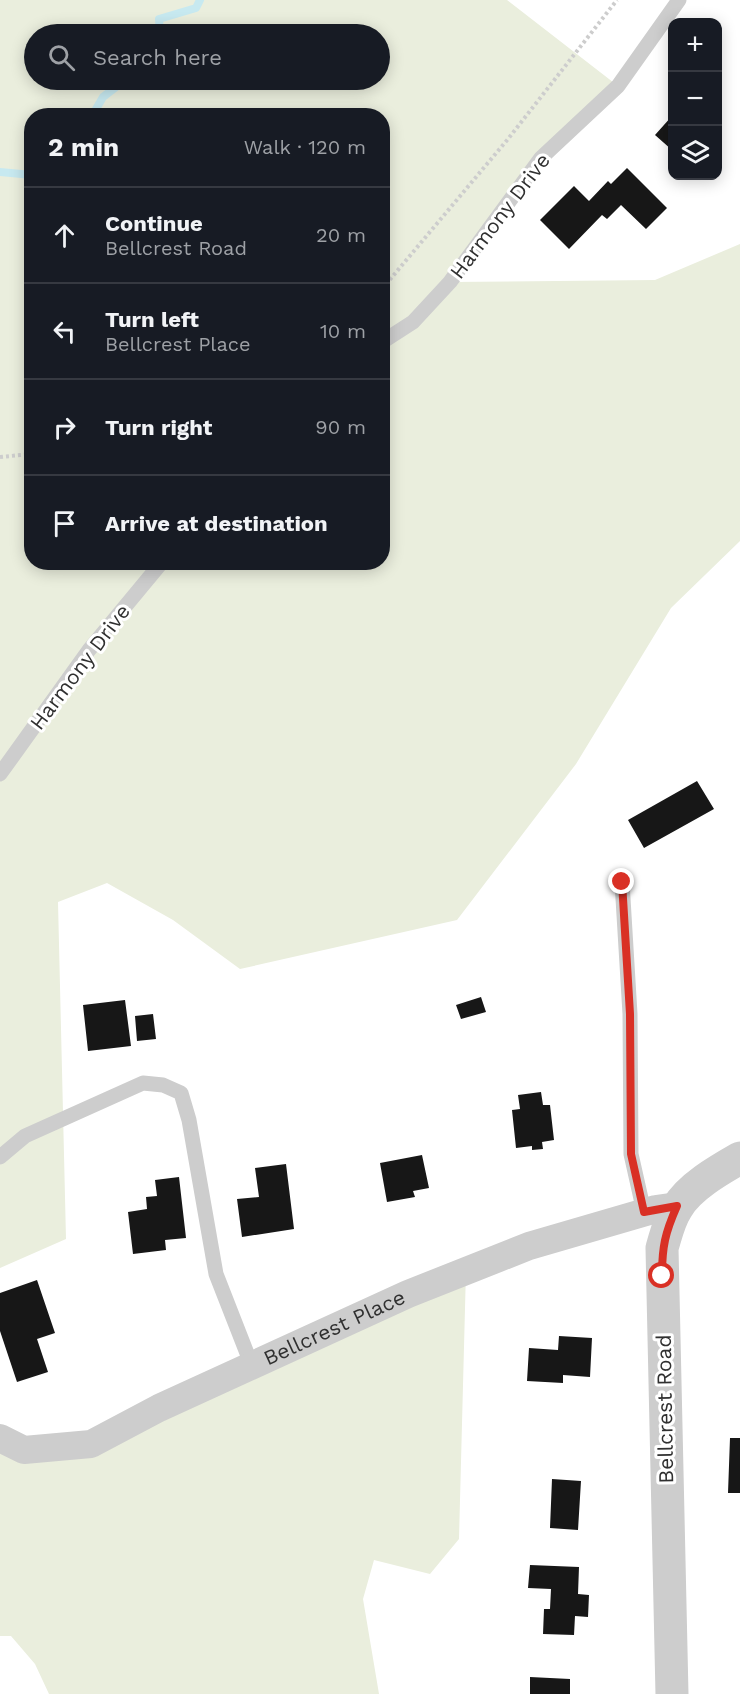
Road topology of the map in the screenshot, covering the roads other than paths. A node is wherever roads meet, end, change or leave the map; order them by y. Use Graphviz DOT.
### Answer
graph roads {
  1 [pos="679,0"];
  2 [pos="390,337"];
  3 [pos="155,570"];
  4 [pos="0,774"];
  5 [pos="622,882"];
  6 [pos="0,1157"];
  7 [pos="740,1158"];
  8 [pos="677,1206"];
  9 [pos="644,1212"];
  10 [pos="252,1366"];
  11 [pos="0,1438"];
  12 [pos="672,1694"];
  1 -- 2 [label="lane, Harmony Drive"];
  3 -- 4 [label="lane, Harmony Drive"];
  5 -- 9 [label="lane"];
  6 -- 10 [label="lane"];
  7 -- 8 [label="street, Bellcrest Road"];
  8 -- 9 [label="street, Bellcrest Place"];
  8 -- 12 [label="street, Bellcrest Road"];
  9 -- 10 [label="street, Bellcrest Place"];
  10 -- 11 [label="street, Bellcrest Place"];
}
